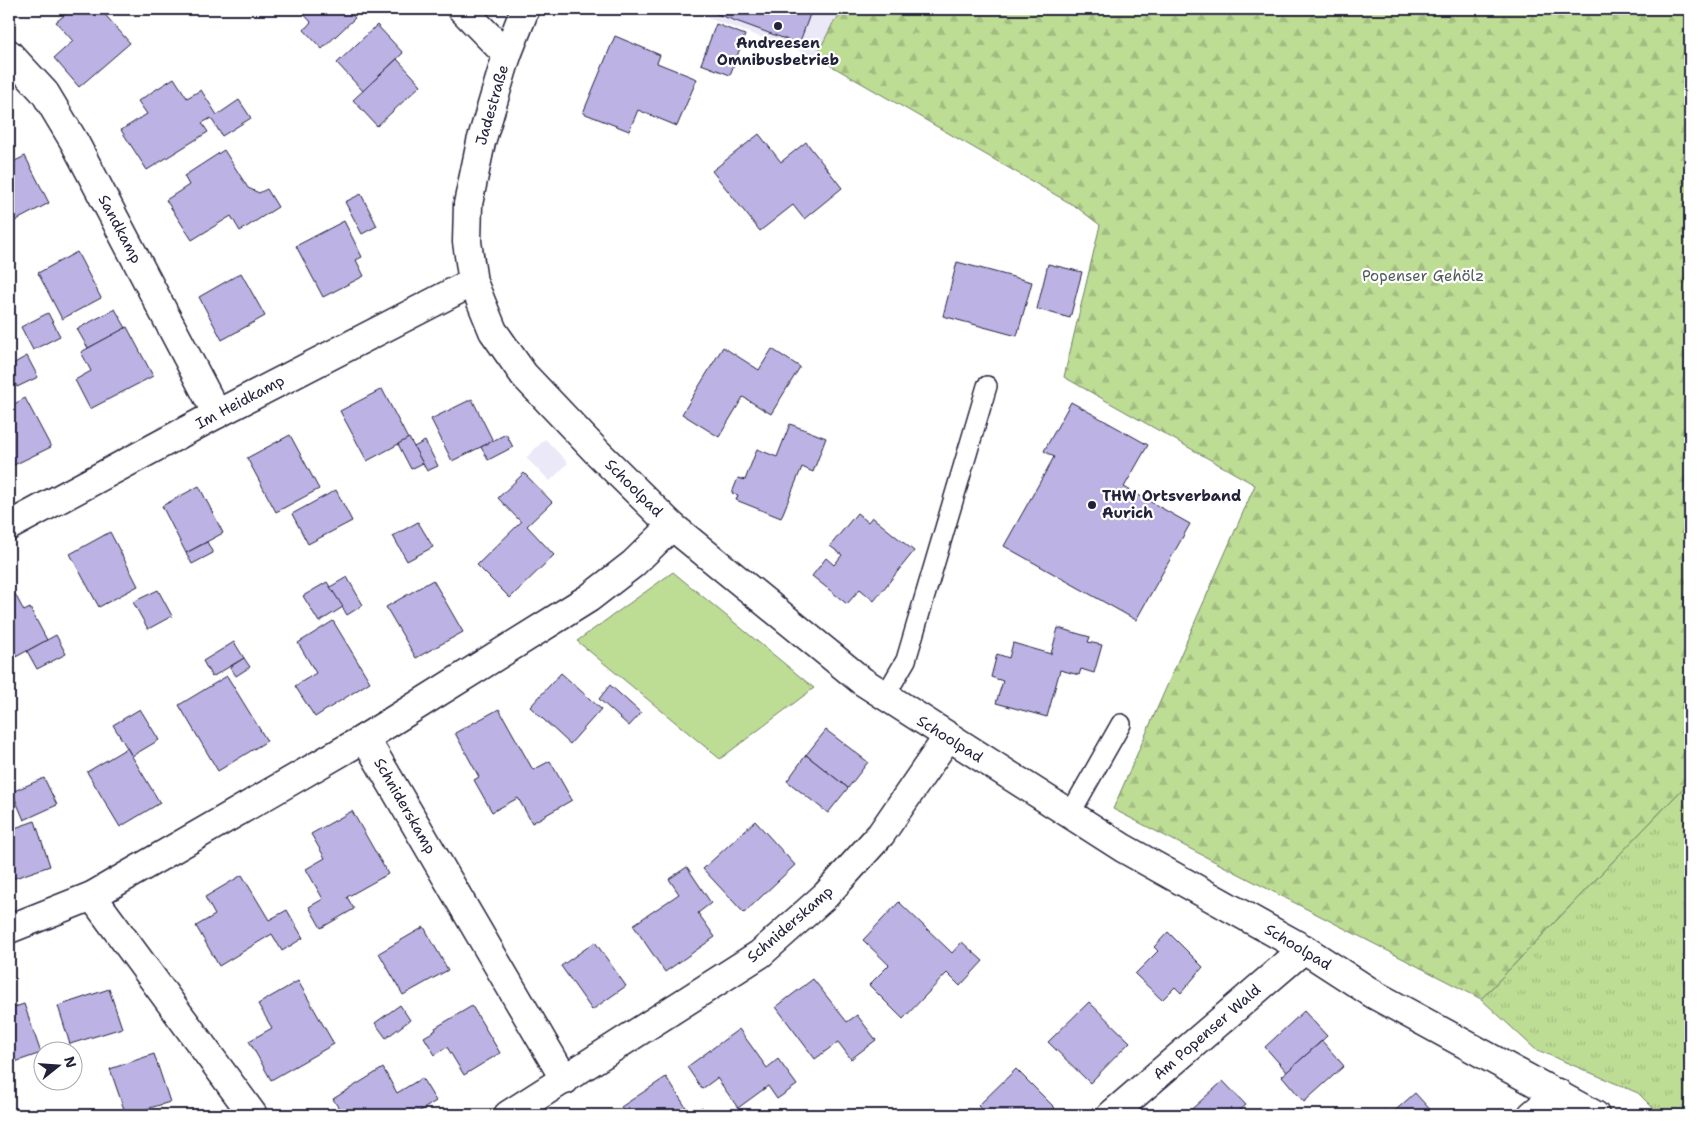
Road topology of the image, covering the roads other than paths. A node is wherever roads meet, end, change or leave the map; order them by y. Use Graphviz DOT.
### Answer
graph roads {
  1 [pos="462,9"];
  2 [pos="525,9"];
  3 [pos="9,54"];
  4 [pos="507,55"];
  5 [pos="468,204"];
  6 [pos="473,282"];
  7 [pos="987,386"];
  8 [pos="217,414"];
  9 [pos="9,526"];
  10 [pos="672,526"];
  11 [pos="884,696"];
  12 [pos="1121,724"];
  13 [pos="365,738"];
  14 [pos="947,738"];
  15 [pos="1070,814"];
  16 [pos="92,896"];
  17 [pos="9,929"];
  18 [pos="1304,949"];
  19 [pos="565,1080"];
  20 [pos="1558,1093"];
  21 [pos="253,1115"];
  22 [pos="508,1115"];
  23 [pos="1111,1115"];
  24 [pos="1532,1115"];
  25 [pos="1595,1115"];
  1 -- 4 [label="street"];
  2 -- 4 [label="street, Jadestraße"];
  3 -- 8 [label="street, Sandkamp"];
  4 -- 5 [label="street, Jadestraße"];
  5 -- 6 [label="street, Schoolpad"];
  6 -- 8 [label="street, Im Heidkamp"];
  6 -- 10 [label="street, Schoolpad"];
  7 -- 11 [label="lane"];
  8 -- 9 [label="street, Im Heidkamp"];
  10 -- 11 [label="street, Schoolpad"];
  10 -- 13 [label="street"];
  11 -- 14 [label="street, Schoolpad"];
  12 -- 15 [label="lane"];
  13 -- 16 [label="street"];
  13 -- 19 [label="street, Schniderskamp"];
  14 -- 15 [label="street, Schoolpad"];
  14 -- 19 [label="street, Schniderskamp"];
  15 -- 18 [label="street, Schoolpad"];
  16 -- 17 [label="street"];
  16 -- 21 [label="street"];
  18 -- 20 [label="street, Schoolpad"];
  18 -- 23 [label="street, Am Popenser Wald"];
  19 -- 22 [label="street, Schniderskamp"];
  20 -- 24 [label="street"];
  20 -- 25 [label="street, Schoolpad"];
}
